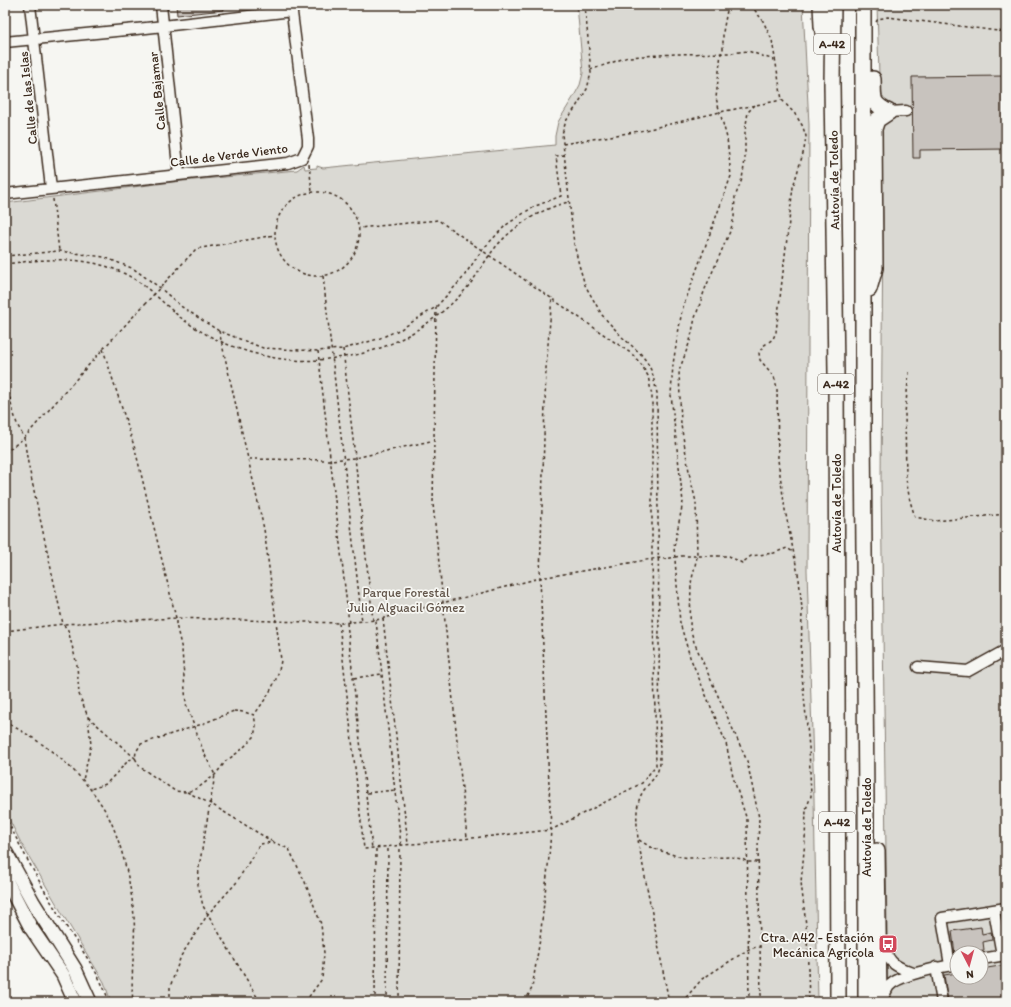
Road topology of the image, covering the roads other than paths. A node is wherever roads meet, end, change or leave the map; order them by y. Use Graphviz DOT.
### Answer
graph roads {
  1 [pos="30,5"];
  2 [pos="161,5"];
  3 [pos="821,5"];
  4 [pos="832,5"];
  5 [pos="291,8"];
  6 [pos="863,8"];
  7 [pos="163,26"];
  8 [pos="34,39"];
  9 [pos="5,42"];
  10 [pos="832,84"];
  11 [pos="906,111"];
  12 [pos="889,112"];
  13 [pos="179,175"];
  14 [pos="52,193"];
  15 [pos="5,194"];
  16 [pos="864,307"];
  17 [pos="1006,650"];
  18 [pos="918,667"];
  19 [pos="866,802"];
  20 [pos="5,851"];
  21 [pos="5,878"];
  22 [pos="877,882"];
  23 [pos="1006,908"];
  24 [pos="994,910"];
  25 [pos="884,947"];
  26 [pos="949,947"];
  27 [pos="1004,955"];
  28 [pos="989,958"];
  29 [pos="949,965"];
  30 [pos="936,967"];
  31 [pos="913,973"];
  32 [pos="882,1000"];
  33 [pos="76,1002"];
  34 [pos="90,1002"];
  35 [pos="838,1002"];
  36 [pos="866,1002"];
  37 [pos="942,1002"];
  1 -- 8 [label="street, Calle de las Islas"];
  2 -- 7 [label="street, Calle Bajamar"];
  3 -- 10 [label="highway"];
  4 -- 10 [label="highway, Autovía de Toledo / A-42"];
  5 -- 7 [label="street"];
  5 -- 13 [label="street, Calle de Verde Viento"];
  6 -- 12 [label="highway"];
  6 -- 16 [label="highway, Autovía de Toledo / A-42"];
  7 -- 8 [label="street"];
  7 -- 13 [label="street, Calle Bajamar"];
  8 -- 9 [label="street"];
  8 -- 14 [label="street, Calle de las Islas"];
  10 -- 35 [label="highway, Autovía de Toledo / A-42"];
  11 -- 12 [label="street"];
  12 -- 16 [label="highway"];
  13 -- 14 [label="street, Calle de Verde Viento"];
  14 -- 15 [label="street, Calle de Verde Viento"];
  16 -- 19 [label="highway, Autovía de Toledo / A-42"];
  17 -- 18 [label="street"];
  19 -- 22 [label="highway"];
  19 -- 36 [label="highway, Autovía de Toledo / A-42"];
  20 -- 34 [label="main road"];
  21 -- 33 [label="main road"];
  22 -- 25 [label="street"];
  22 -- 32 [label="highway"];
  23 -- 24 [label="street"];
  24 -- 26 [label="street"];
  24 -- 27 [label="street"];
  25 -- 31 [label="street"];
  25 -- 32 [label="street"];
  27 -- 28 [label="street"];
  29 -- 30 [label="street"];
  30 -- 31 [label="street"];
  30 -- 37 [label="street"];
  31 -- 32 [label="street"];
}
